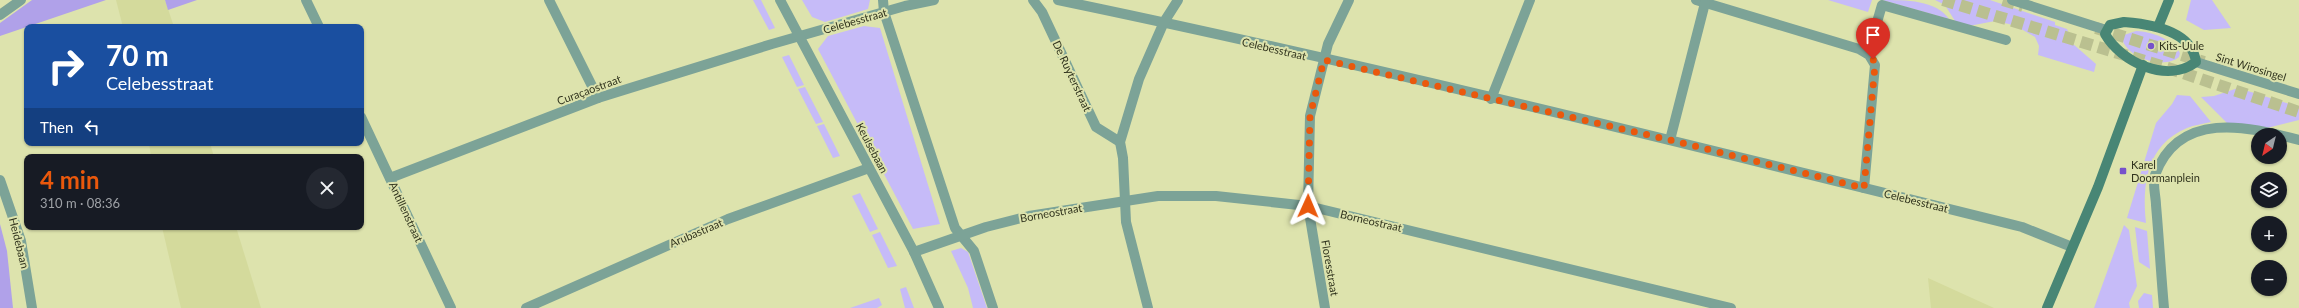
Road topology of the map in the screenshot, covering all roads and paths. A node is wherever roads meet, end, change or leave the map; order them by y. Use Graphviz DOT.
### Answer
graph roads {
  1 [pos="21,0"];
  2 [pos="306,0"];
  3 [pos="549,0"];
  4 [pos="780,0"];
  5 [pos="883,0"];
  6 [pos="934,0"];
  7 [pos="1033,0"];
  8 [pos="1058,0"];
  9 [pos="1178,0"];
  10 [pos="1349,0"];
  11 [pos="1530,0"];
  12 [pos="1696,0"];
  13 [pos="2012,0"];
  14 [pos="2168,0"];
  15 [pos="1706,3"];
  16 [pos="884,12"];
  17 [pos="0,15"];
  18 [pos="1164,22"];
  19 [pos="318,24"];
  20 [pos="2158,27"];
  21 [pos="2106,30"];
  22 [pos="800,37"];
  23 [pos="2006,40"];
  24 [pos="1870,56"];
  25 [pos="1324,60"];
  26 [pos="2196,62"];
  27 [pos="2143,65"];
  28 [pos="2299,94"];
  29 [pos="598,98"];
  30 [pos="1491,99"];
  31 [pos="364,123"];
  32 [pos="1670,140"];
  33 [pos="2299,140"];
  34 [pos="1120,142"];
  35 [pos="869,168"];
  36 [pos="390,178"];
  37 [pos="0,180"];
  38 [pos="1864,188"];
  39 [pos="1124,200"];
  40 [pos="1308,206"];
  41 [pos="961,235"];
  42 [pos="2072,247"];
  43 [pos="914,252"];
  44 [pos="32,308"];
  45 [pos="451,308"];
  46 [pos="526,308"];
  47 [pos="939,308"];
  48 [pos="993,308"];
  49 [pos="1148,308"];
  50 [pos="1325,308"];
  51 [pos="1731,308"];
  52 [pos="2047,308"];
  53 [pos="2164,308"];
  1 -- 17 [label="street"];
  2 -- 19 [label="street"];
  3 -- 29 [label="street"];
  4 -- 22 [label="street, Keulsebaan"];
  5 -- 16 [label="street"];
  6 -- 16 [label="street, Celebesstraat"];
  7 -- 34 [label="street, De Ruyterstraat"];
  8 -- 18 [label="street, Celebesstraat"];
  9 -- 18 [label="street"];
  10 -- 25 [label="street, Floresstraat"];
  11 -- 30 [label="street"];
  12 -- 15 [label="street"];
  13 -- 21 [label="street"];
  14 -- 20 [label="main road"];
  15 -- 24 [label="street"];
  15 -- 32 [label="street"];
  16 -- 22 [label="street, Celebesstraat"];
  16 -- 41 [label="street"];
  18 -- 25 [label="street, Celebesstraat"];
  18 -- 34 [label="street"];
  20 -- 21 [label="main road"];
  20 -- 26 [label="main road"];
  21 -- 27 [label="main road"];
  22 -- 29 [label="street, Curaçaostraat"];
  22 -- 35 [label="street, Keulsebaan"];
  23 -- 24 [label="street"];
  24 -- 38 [label="street"];
  25 -- 30 [label="street, Celebesstraat"];
  25 -- 40 [label="street, Floresstraat"];
  26 -- 27 [label="main road"];
  26 -- 28 [label="street, Sint Wirosingel"];
  27 -- 42 [label="main road"];
  29 -- 36 [label="street, Curaçaostraat"];
  30 -- 32 [label="street, Celebesstraat"];
  31 -- 36 [label="street, Antillenstraat"];
  32 -- 38 [label="street, Celebesstraat"];
  33 -- 53 [label="street"];
  34 -- 39 [label="street"];
  35 -- 43 [label="street, Keulsebaan"];
  35 -- 46 [label="street, Arubastraat"];
  36 -- 45 [label="street, Antillenstraat"];
  37 -- 44 [label="street, Heidebaan"];
  38 -- 42 [label="street, Celebesstraat"];
  39 -- 40 [label="street, Borneostraat"];
  39 -- 41 [label="street, Borneostraat"];
  39 -- 49 [label="street"];
  40 -- 50 [label="street, Floresstraat"];
  40 -- 51 [label="street, Borneostraat"];
  41 -- 43 [label="street, Borneostraat"];
  41 -- 48 [label="street"];
  42 -- 52 [label="main road"];
  43 -- 47 [label="street, Keulsebaan"];
}
